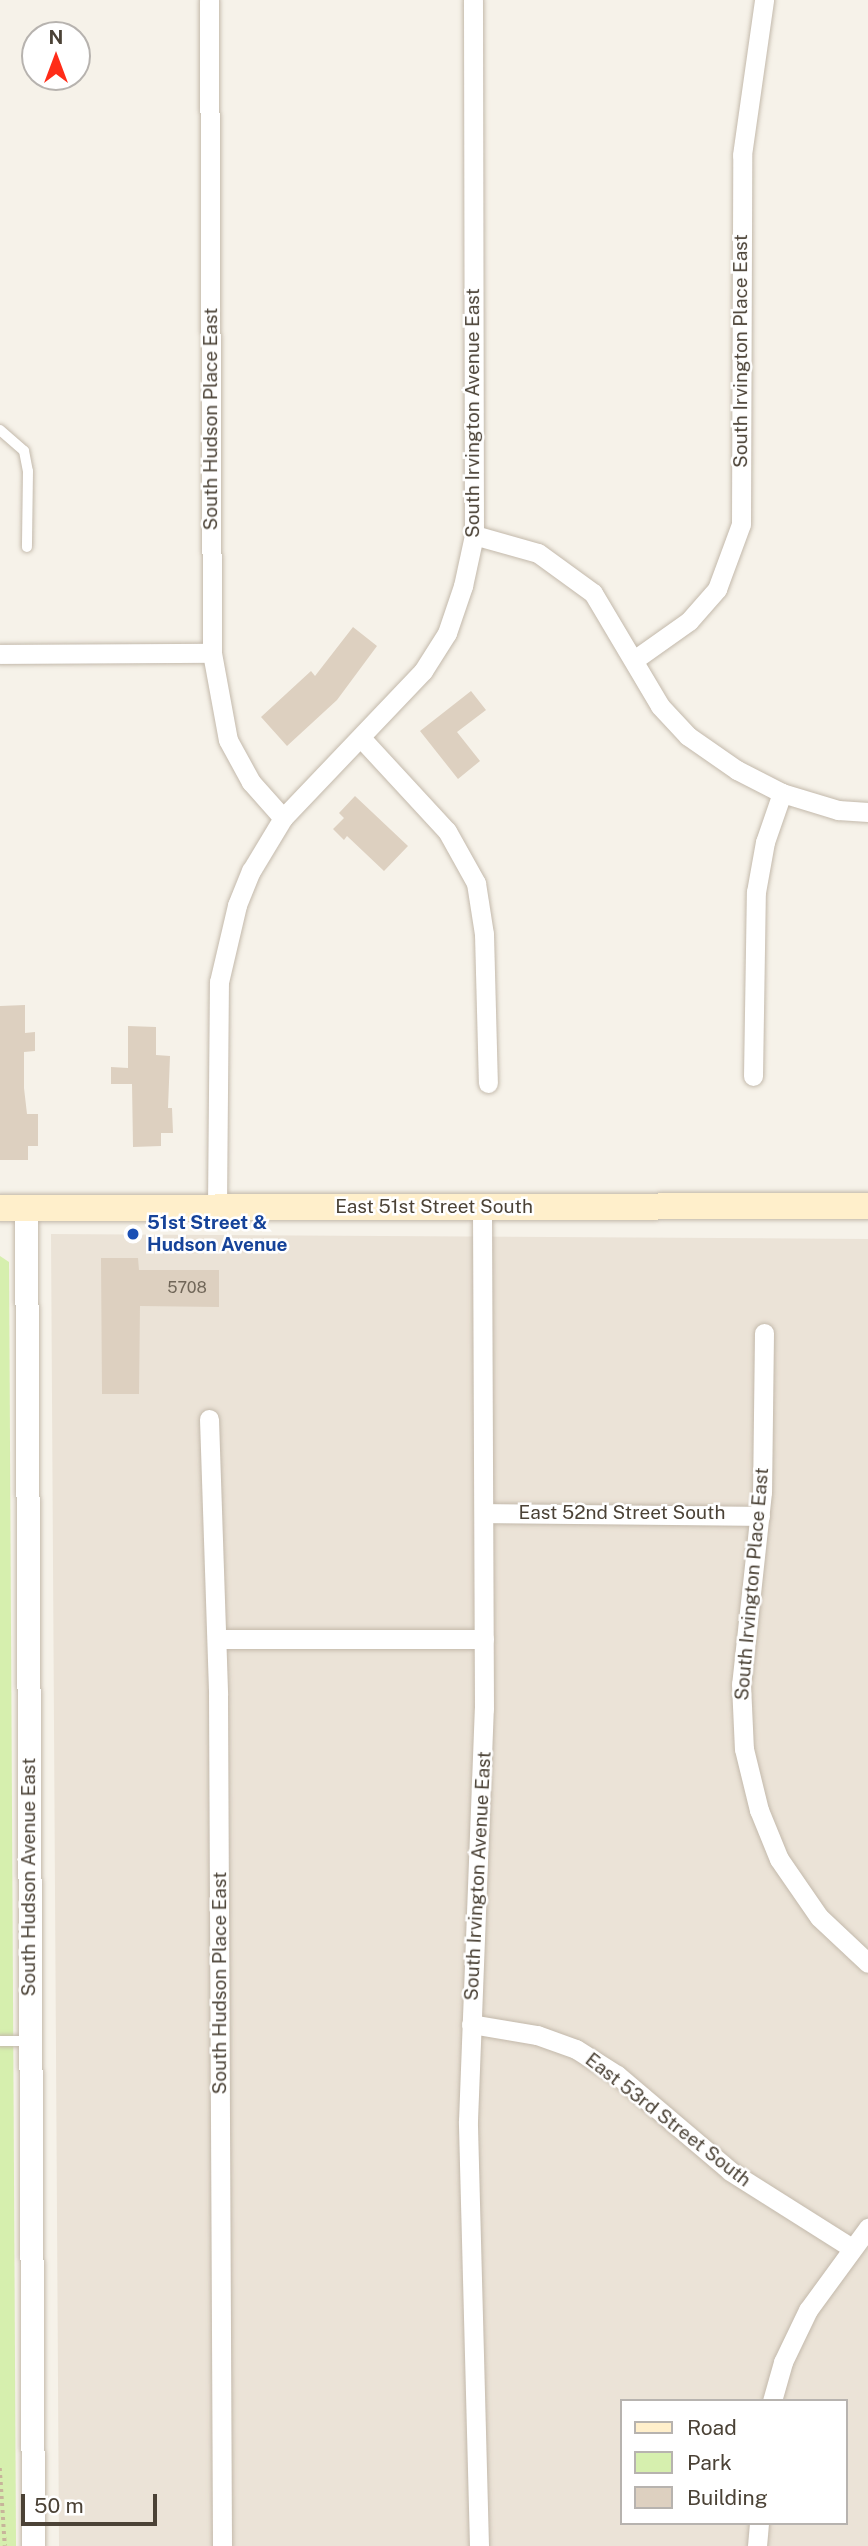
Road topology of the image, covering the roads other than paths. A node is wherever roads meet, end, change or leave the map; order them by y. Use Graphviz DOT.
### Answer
graph roads {
  1 [pos="209,0"];
  2 [pos="473,0"];
  3 [pos="764,0"];
  4 [pos="0,430"];
  5 [pos="474,535"];
  6 [pos="27,547"];
  7 [pos="212,653"];
  8 [pos="0,654"];
  9 [pos="634,660"];
  10 [pos="362,739"];
  11 [pos="782,793"];
  12 [pos="868,812"];
  13 [pos="283,818"];
  14 [pos="753,1076"];
  15 [pos="488,1083"];
  16 [pos="868,1206"];
  17 [pos="217,1207"];
  18 [pos="482,1207"];
  19 [pos="13,1208"];
  20 [pos="764,1333"];
  21 [pos="209,1419"];
  22 [pos="485,1513"];
  23 [pos="760,1516"];
  24 [pos="217,1639"];
  25 [pos="484,1639"];
  26 [pos="868,1963"];
  27 [pos="471,2024"];
  28 [pos="0,2041"];
  29 [pos="30,2041"];
  30 [pos="868,2228"];
  31 [pos="852,2248"];
  32 [pos="773,2399"];
  33 [pos="759,2525"];
  34 [pos="33,2546"];
  35 [pos="222,2546"];
  36 [pos="479,2546"];
  37 [pos="757,2546"];
  1 -- 7 [label="street, South Hudson Place East"];
  2 -- 5 [label="street, South Irvington Avenue East"];
  3 -- 9 [label="street, South Irvington Place East"];
  4 -- 6 [label="lane"];
  5 -- 9 [label="street"];
  5 -- 10 [label="street, South Irvington Avenue East"];
  7 -- 8 [label="street"];
  7 -- 13 [label="street, South Hudson Place East"];
  9 -- 11 [label="street"];
  10 -- 13 [label="street, South Irvington Avenue East"];
  10 -- 15 [label="street"];
  11 -- 12 [label="street"];
  11 -- 14 [label="street"];
  13 -- 17 [label="street, South Irvington Avenue East"];
  16 -- 18 [label="main road, East 51st Street South"];
  17 -- 18 [label="main road, East 51st Street South"];
  17 -- 19 [label="main road, East 51st Street South"];
  18 -- 22 [label="street, South Irvington Avenue East"];
  19 -- 29 [label="street, South Hudson Avenue East"];
  20 -- 23 [label="street, South Irvington Place East"];
  21 -- 24 [label="street, South Hudson Place East"];
  22 -- 23 [label="street, East 52nd Street South"];
  22 -- 25 [label="street, South Irvington Avenue East"];
  23 -- 26 [label="street, South Irvington Place East"];
  24 -- 25 [label="street"];
  24 -- 35 [label="street, South Hudson Place East"];
  25 -- 27 [label="street, South Irvington Avenue East"];
  27 -- 31 [label="street, East 53rd Street South"];
  27 -- 36 [label="street, South Irvington Avenue East"];
  28 -- 29 [label="lane"];
  29 -- 34 [label="street, South Hudson Avenue East"];
  30 -- 31 [label="street"];
  31 -- 32 [label="street"];
  33 -- 37 [label="street"];
}
